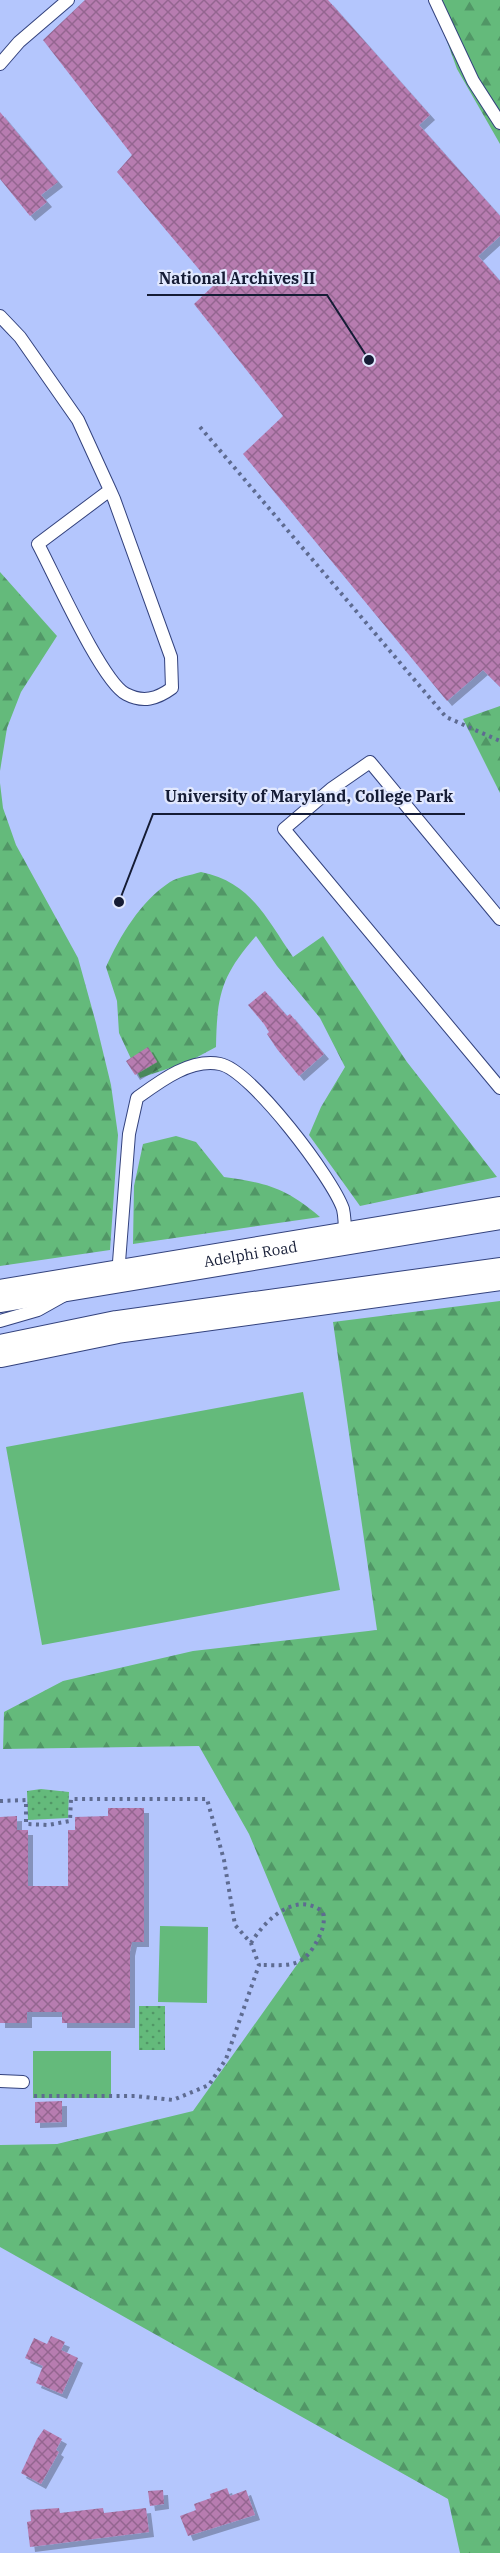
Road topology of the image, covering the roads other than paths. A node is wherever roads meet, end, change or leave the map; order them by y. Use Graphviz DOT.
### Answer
graph roads {
  1 [pos="68,0"];
  2 [pos="435,0"];
  3 [pos="0,64"];
  4 [pos="500,123"];
  5 [pos="0,316"];
  6 [pos="110,490"];
  7 [pos="500,920"];
  8 [pos="500,1088"];
  9 [pos="500,1213"];
  10 [pos="346,1238"];
  11 [pos="500,1274"];
  12 [pos="104,1277"];
  13 [pos="0,1296"];
  14 [pos="0,1321"];
  15 [pos="0,1351"];
  16 [pos="0,2081"];
  17 [pos="23,2082"];
  1 -- 3 [label="lane"];
  2 -- 4 [label="lane"];
  5 -- 6 [label="lane"];
  6 -- 6 [label="lane"];
  7 -- 8 [label="lane"];
  9 -- 10 [label="main road, Adelphi Road"];
  10 -- 12 [label="main road, Adelphi Road"];
  10 -- 12 [label="lane"];
  11 -- 15 [label="main road"];
  12 -- 13 [label="main road, Adelphi Road"];
  12 -- 14 [label="lane"];
  16 -- 17 [label="lane"];
}
